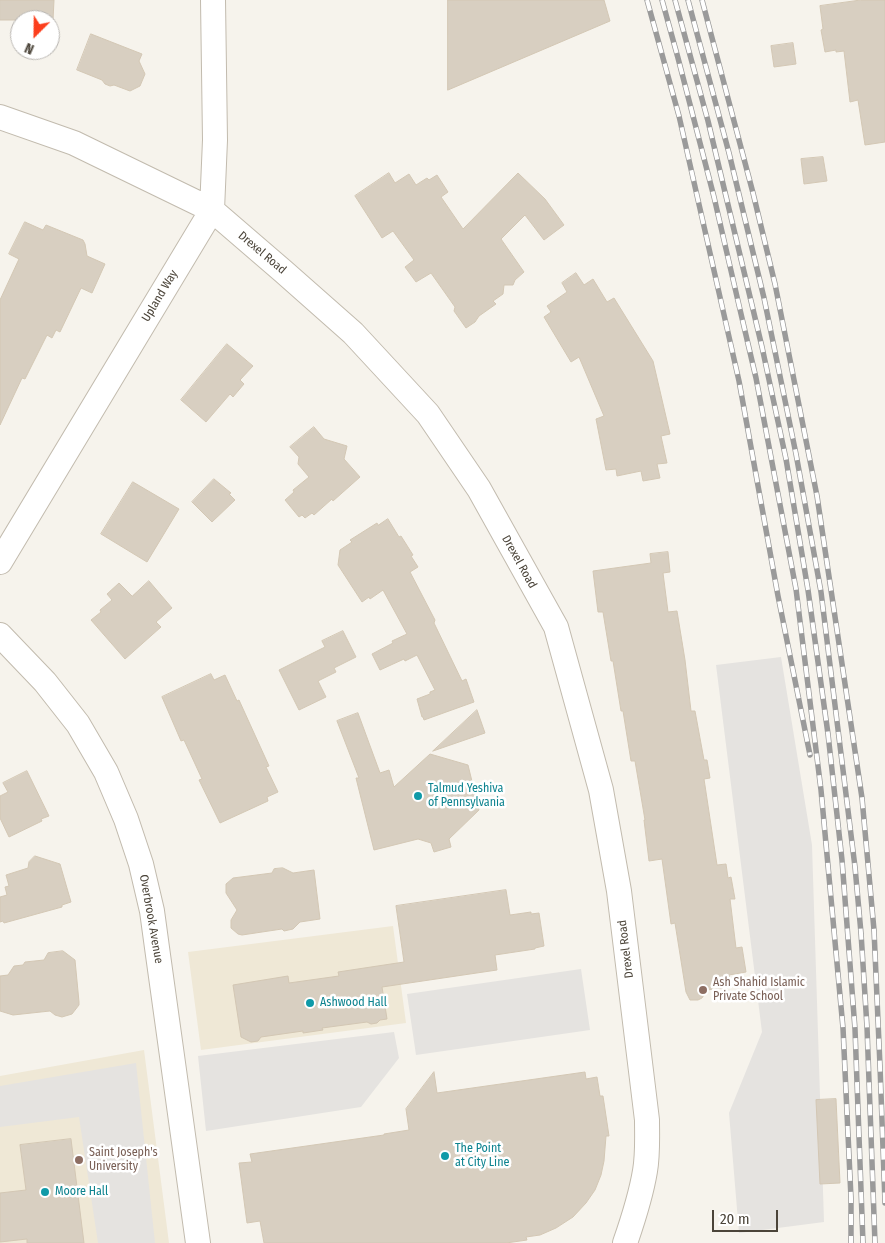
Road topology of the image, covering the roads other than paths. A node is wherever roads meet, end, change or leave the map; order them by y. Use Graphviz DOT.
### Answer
graph roads {
  1 [pos="213,0"];
  2 [pos="0,117"];
  3 [pos="212,210"];
  4 [pos="0,562"];
  5 [pos="0,635"];
  6 [pos="198,1243"];
  7 [pos="625,1243"];
  1 -- 3 [label="street, Upland Way"];
  2 -- 3 [label="street, Drexel Road"];
  3 -- 4 [label="street, Upland Way"];
  3 -- 7 [label="street, Drexel Road"];
  5 -- 6 [label="street, Overbrook Avenue"];
}
